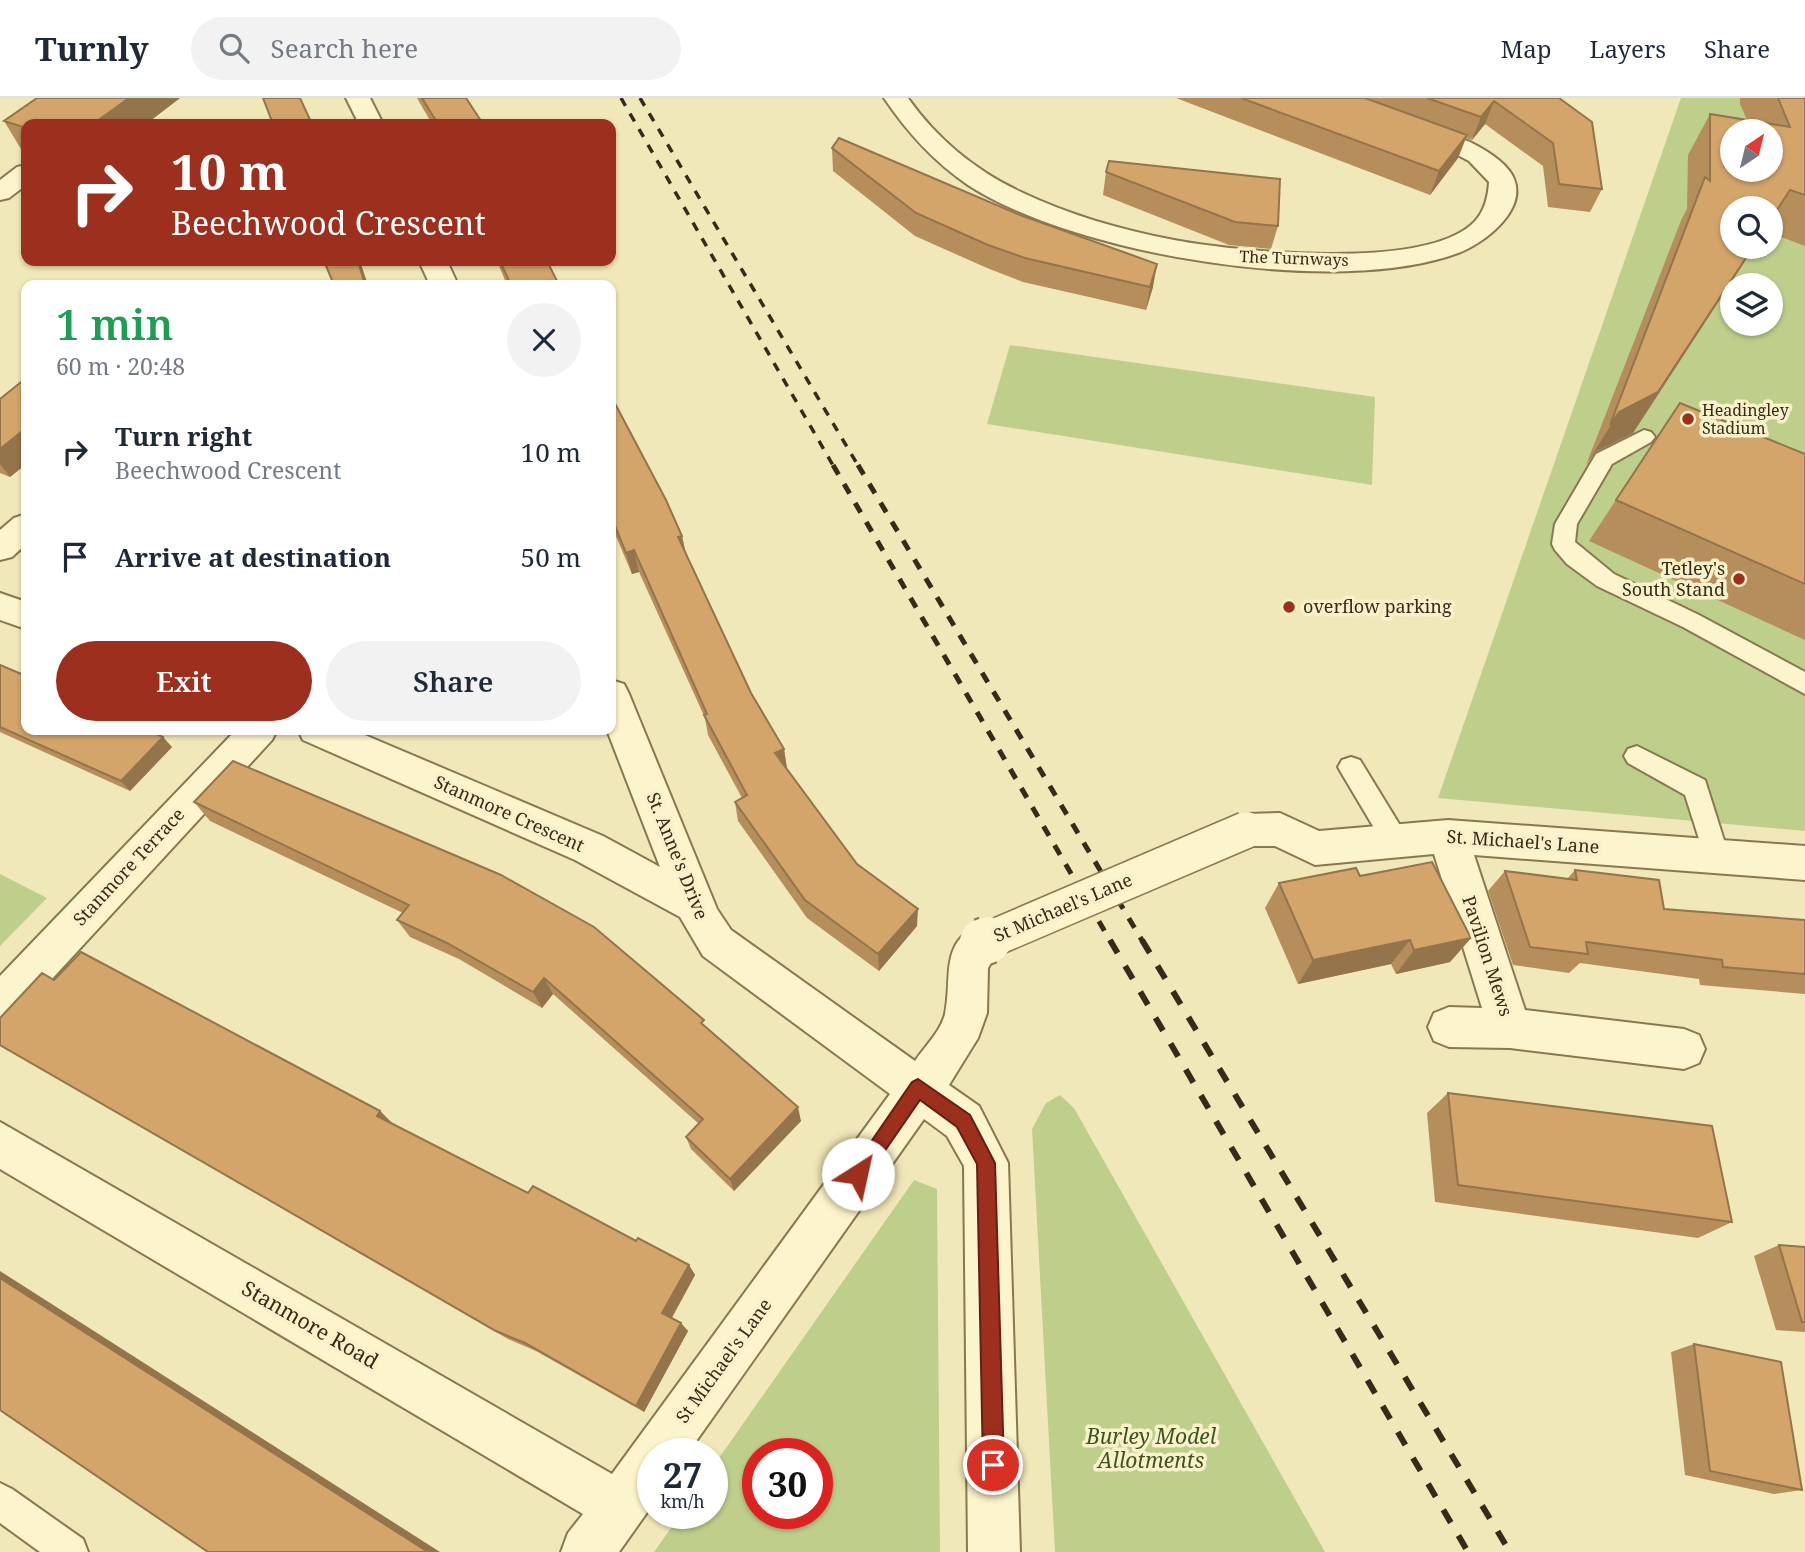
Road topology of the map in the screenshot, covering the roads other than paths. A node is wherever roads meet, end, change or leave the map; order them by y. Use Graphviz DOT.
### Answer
graph roads {
  1 [pos="358,98"];
  2 [pos="896,98"];
  3 [pos="1326,98"];
  4 [pos="368,119"];
  5 [pos="21,177"];
  6 [pos="0,192"];
  7 [pos="1644,437"];
  8 [pos="21,530"];
  9 [pos="0,548"];
  10 [pos="0,606"];
  11 [pos="21,614"];
  12 [pos="1805,684"];
  13 [pos="616,706"];
  14 [pos="254,735"];
  15 [pos="328,735"];
  16 [pos="1637,757"];
  17 [pos="1351,767"];
  18 [pos="1246,830"];
  19 [pos="1448,837"];
  20 [pos="1395,840"];
  21 [pos="1716,856"];
  22 [pos="1805,863"];
  23 [pos="697,906"];
  24 [pos="0,1004"];
  25 [pos="1449,1027"];
  26 [pos="1510,1028"];
  27 [pos="1684,1049"];
  28 [pos="918,1088"];
  29 [pos="0,1144"];
  30 [pos="668,1438"];
  31 [pos="637,1483"];
  32 [pos="0,1501"];
  33 [pos="620,1507"];
  34 [pos="69,1552"];
  35 [pos="587,1552"];
  36 [pos="994,1552"];
  1 -- 4 [label="street"];
  2 -- 3 [label="street, The Turnways"];
  5 -- 6 [label="street"];
  7 -- 12 [label="lane"];
  8 -- 9 [label="street"];
  10 -- 11 [label="street"];
  13 -- 23 [label="street, St. Anne's Drive"];
  14 -- 24 [label="street, Stanmore Terrace"];
  15 -- 23 [label="street, Stanmore Crescent"];
  16 -- 21 [label="lane"];
  17 -- 20 [label="lane"];
  18 -- 20 [label="street, St. Michael's Lane"];
  18 -- 28 [label="street, St Michael's Lane, bridge"];
  19 -- 20 [label="street, St. Michael's Lane"];
  19 -- 21 [label="street, St. Michael's Lane"];
  19 -- 26 [label="street, Pavilion Mews"];
  21 -- 22 [label="street, St. Michael's Lane"];
  23 -- 28 [label="street, St. Anne's Drive"];
  25 -- 26 [label="street"];
  26 -- 27 [label="street, Pavilion Mews"];
  28 -- 30 [label="street, St Michael's Lane"];
  28 -- 36 [label="street, St. Anne's Drive"];
  29 -- 33 [label="street, Stanmore Road"];
  31 -- 33 [label="street"];
  32 -- 34 [label="lane"];
  33 -- 35 [label="street"];
}
